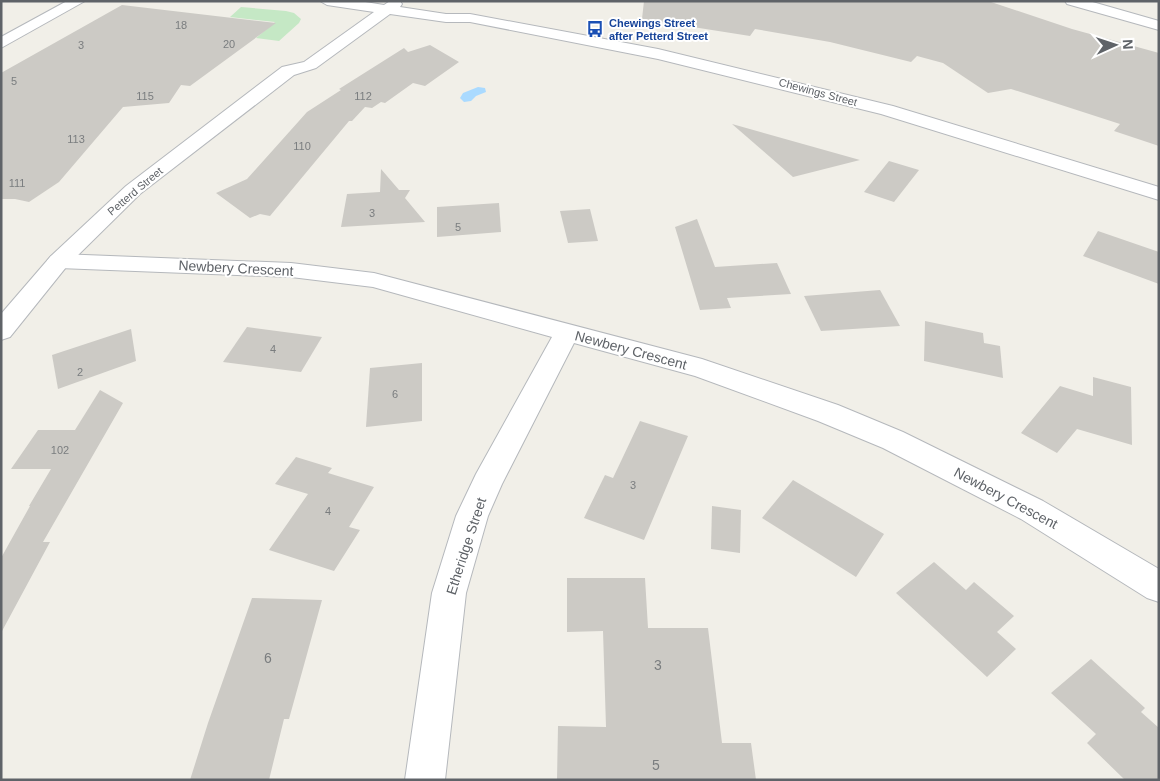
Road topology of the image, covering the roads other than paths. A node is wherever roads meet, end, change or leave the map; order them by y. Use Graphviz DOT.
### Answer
graph roads {
  1 [pos="78,1"];
  2 [pos="327,1"];
  3 [pos="1072,1"];
  4 [pos="368,4"];
  5 [pos="391,4"];
  6 [pos="348,18"];
  7 [pos="1159,26"];
  8 [pos="325,36"];
  9 [pos="1,42"];
  10 [pos="288,71"];
  11 [pos="1159,194"];
  12 [pos="59,261"];
  13 [pos="1,331"];
  14 [pos="566,332"];
  15 [pos="1159,587"];
  16 [pos="425,780"];
  1 -- 9 [label="street"];
  2 -- 4 [label="street, Chewings Street"];
  3 -- 7 [label="street"];
  4 -- 5 [label="street, Chewings Street"];
  4 -- 6 [label="street"];
  5 -- 10 [label="street, Petterd Street"];
  5 -- 11 [label="street, Chewings Street"];
  8 -- 10 [label="street, Petterd Street"];
  10 -- 12 [label="street, Petterd Street"];
  12 -- 13 [label="street, Petterd Street"];
  12 -- 14 [label="street, Newbery Crescent"];
  14 -- 15 [label="street, Newbery Crescent"];
  14 -- 16 [label="street, Etheridge Street"];
}
